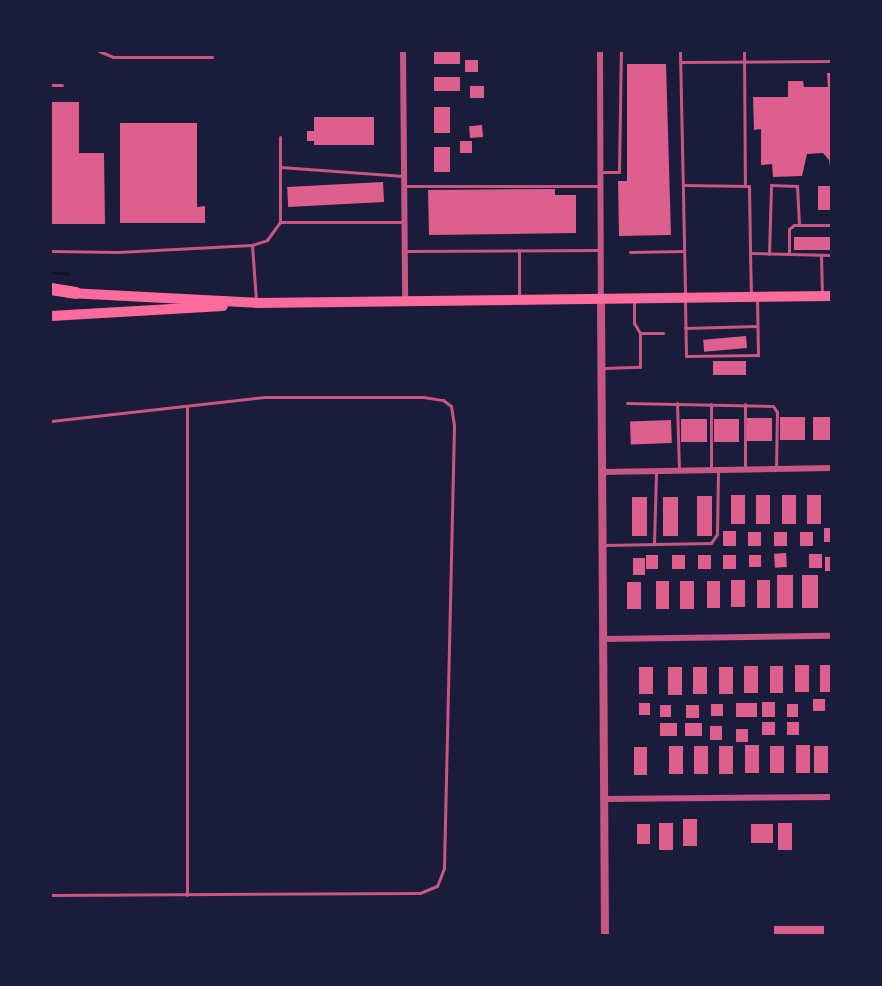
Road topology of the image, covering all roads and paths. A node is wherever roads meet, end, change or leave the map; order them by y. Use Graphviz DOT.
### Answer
graph roads {
  1 [pos="99,51"];
  2 [pos="403,51"];
  3 [pos="600,51"];
  4 [pos="621,51"];
  5 [pos="680,51"];
  6 [pos="744,51"];
  7 [pos="212,57"];
  8 [pos="831,61"];
  9 [pos="680,62"];
  10 [pos="744,62"];
  11 [pos="51,85"];
  12 [pos="62,85"];
  13 [pos="280,137"];
  14 [pos="280,167"];
  15 [pos="601,172"];
  16 [pos="404,176"];
  17 [pos="683,185"];
  18 [pos="404,186"];
  19 [pos="601,186"];
  20 [pos="745,186"];
  21 [pos="280,222"];
  22 [pos="404,222"];
  23 [pos="798,225"];
  24 [pos="831,225"];
  25 [pos="252,245"];
  26 [pos="601,249"];
  27 [pos="519,250"];
  28 [pos="51,251"];
  29 [pos="404,251"];
  30 [pos="684,251"];
  31 [pos="630,252"];
  32 [pos="750,253"];
  33 [pos="769,254"];
  34 [pos="789,254"];
  35 [pos="821,255"];
  36 [pos="831,255"];
  37 [pos="51,291"];
  38 [pos="76,293"];
  39 [pos="826,296"];
  40 [pos="754,297"];
  41 [pos="685,298"];
  42 [pos="633,299"];
  43 [pos="519,300"];
  44 [pos="602,300"];
  45 [pos="405,302"];
  46 [pos="256,303"];
  47 [pos="51,316"];
  48 [pos="757,326"];
  49 [pos="685,328"];
  50 [pos="640,333"];
  51 [pos="663,333"];
  52 [pos="602,368"];
  53 [pos="627,403"];
  54 [pos="677,403"];
  55 [pos="711,404"];
  56 [pos="745,404"];
  57 [pos="187,406"];
  58 [pos="51,421"];
  59 [pos="831,468"];
  60 [pos="776,469"];
  61 [pos="714,470"];
  62 [pos="745,470"];
  63 [pos="656,471"];
  64 [pos="679,471"];
  65 [pos="602,472"];
  66 [pos="654,544"];
  67 [pos="603,545"];
  68 [pos="831,636"];
  69 [pos="603,639"];
  70 [pos="831,797"];
  71 [pos="604,799"];
  72 [pos="51,895"];
  73 [pos="188,895"];
  74 [pos="605,935"];
  1 -- 7 [label="lane"];
  2 -- 16 [label="street"];
  3 -- 15 [label="street"];
  4 -- 15 [label="lane"];
  5 -- 9 [label="lane"];
  6 -- 10 [label="lane"];
  8 -- 10 [label="lane"];
  9 -- 10 [label="lane"];
  9 -- 17 [label="lane"];
  10 -- 20 [label="lane"];
  11 -- 12 [label="lane"];
  13 -- 14 [label="lane"];
  14 -- 16 [label="lane"];
  14 -- 21 [label="lane"];
  15 -- 19 [label="street"];
  16 -- 18 [label="street"];
  17 -- 20 [label="lane"];
  17 -- 30 [label="lane"];
  18 -- 19 [label="lane"];
  18 -- 22 [label="street"];
  19 -- 26 [label="street"];
  20 -- 32 [label="lane"];
  21 -- 22 [label="lane"];
  21 -- 25 [label="lane"];
  22 -- 29 [label="street"];
  23 -- 24 [label="lane"];
  23 -- 33 [label="lane"];
  23 -- 34 [label="lane"];
  25 -- 28 [label="lane"];
  25 -- 46 [label="lane"];
  26 -- 27 [label="lane"];
  26 -- 44 [label="street"];
  27 -- 29 [label="lane"];
  27 -- 43 [label="lane"];
  29 -- 45 [label="street"];
  30 -- 31 [label="lane"];
  30 -- 41 [label="lane"];
  32 -- 33 [label="lane"];
  32 -- 40 [label="lane"];
  33 -- 34 [label="lane"];
  34 -- 35 [label="lane"];
  35 -- 36 [label="lane"];
  35 -- 39 [label="lane"];
  37 -- 38 [label="highway"];
  38 -- 46 [label="main road"];
  39 -- 40 [label="main road"];
  40 -- 41 [label="main road"];
  40 -- 48 [label="lane"];
  41 -- 42 [label="main road"];
  41 -- 49 [label="lane"];
  42 -- 44 [label="main road"];
  42 -- 50 [label="lane"];
  43 -- 44 [label="main road"];
  43 -- 45 [label="main road"];
  44 -- 52 [label="street"];
  45 -- 46 [label="main road"];
  46 -- 47 [label="main road"];
  48 -- 49 [label="lane"];
  48 -- 49 [label="lane"];
  50 -- 51 [label="lane"];
  50 -- 52 [label="lane"];
  52 -- 65 [label="street"];
  53 -- 54 [label="lane"];
  54 -- 55 [label="lane"];
  54 -- 64 [label="lane"];
  55 -- 56 [label="lane"];
  55 -- 61 [label="lane"];
  56 -- 60 [label="lane"];
  56 -- 62 [label="lane"];
  57 -- 58 [label="lane"];
  57 -- 73 [label="lane"];
  57 -- 73 [label="lane"];
  59 -- 60 [label="street"];
  60 -- 62 [label="street"];
  61 -- 62 [label="street"];
  61 -- 64 [label="street"];
  61 -- 66 [label="lane"];
  63 -- 64 [label="street"];
  63 -- 65 [label="street"];
  63 -- 66 [label="lane"];
  65 -- 67 [label="street"];
  66 -- 67 [label="lane"];
  67 -- 69 [label="street"];
  68 -- 69 [label="street"];
  69 -- 71 [label="street"];
  70 -- 71 [label="street"];
  71 -- 74 [label="street"];
  72 -- 73 [label="lane"];
}
